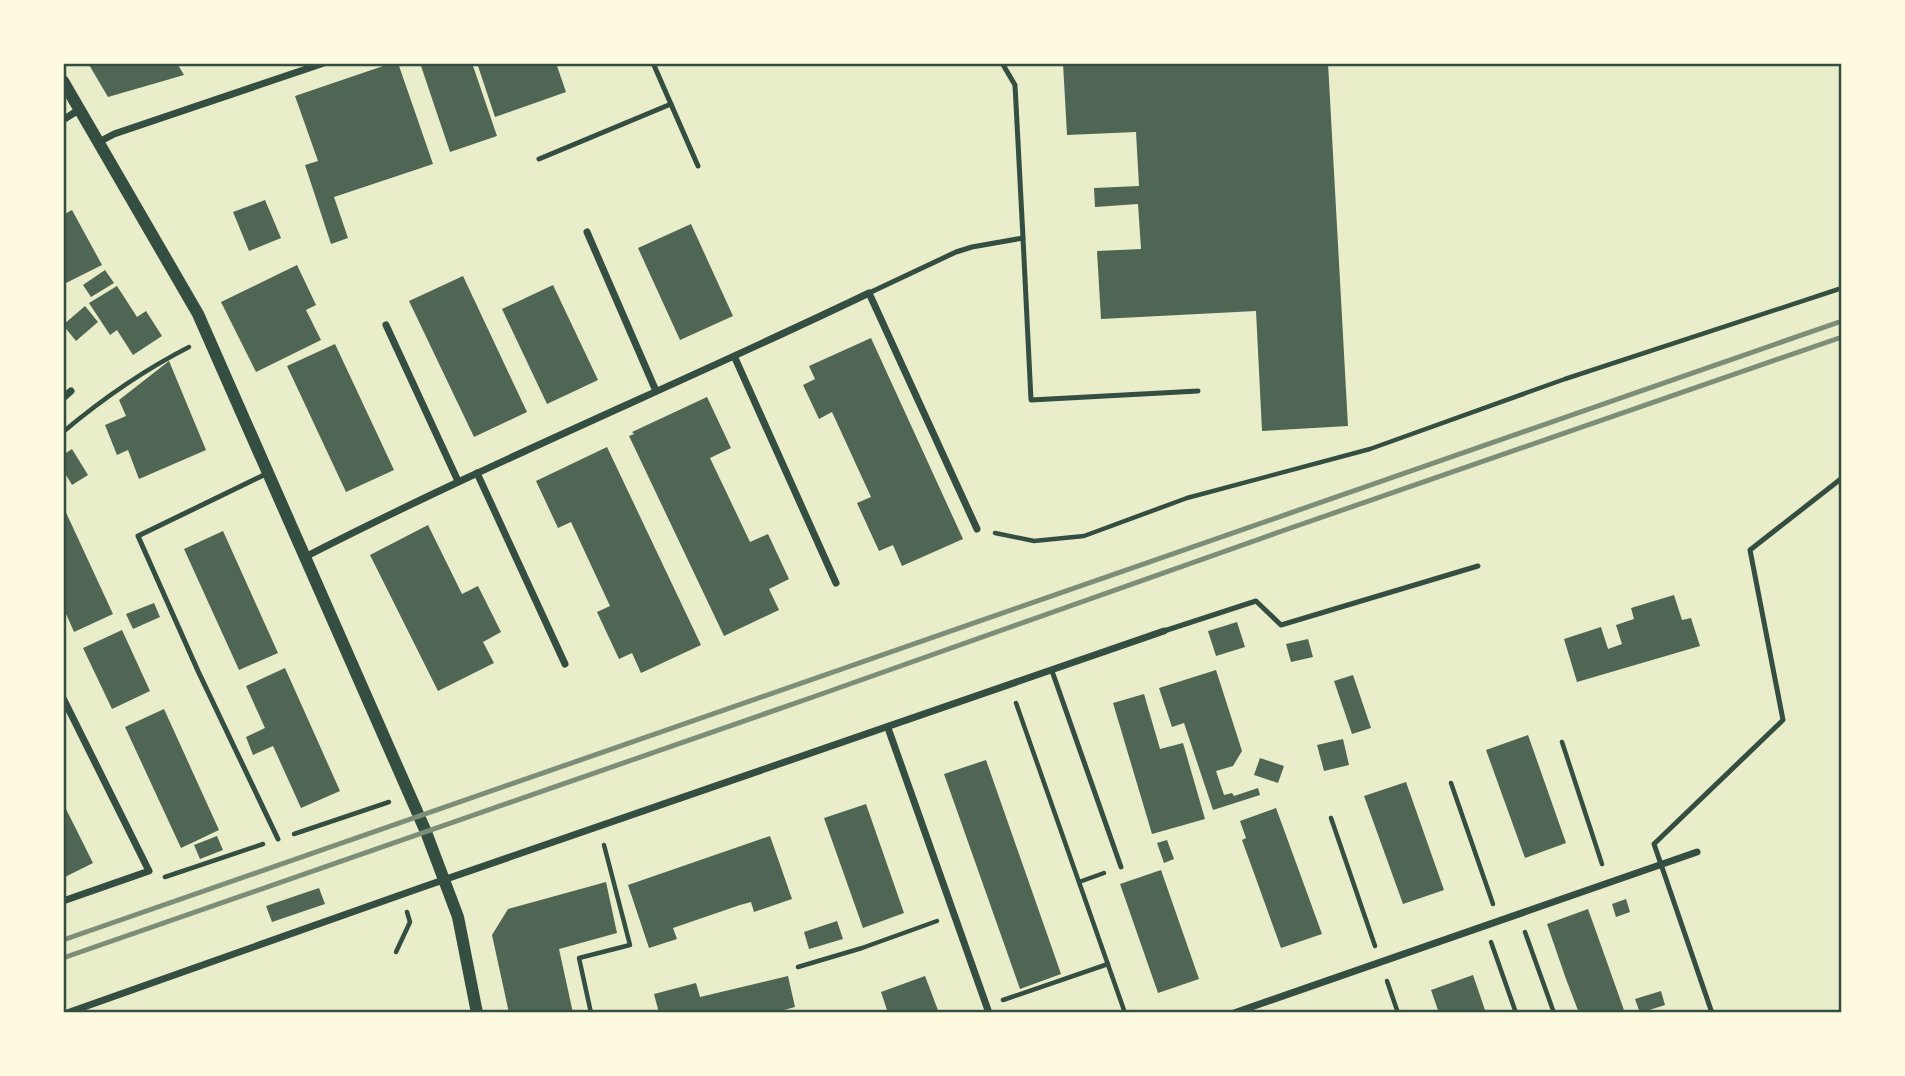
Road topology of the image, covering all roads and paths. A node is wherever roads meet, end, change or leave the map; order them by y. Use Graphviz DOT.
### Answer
graph roads {
  1 [pos="324,63"];
  2 [pos="653,63"];
  3 [pos="1002,63"];
  4 [pos="63,81"];
  5 [pos="671,104"];
  6 [pos="80,109"];
  7 [pos="63,120"];
  8 [pos="99,142"];
  9 [pos="539,159"];
  10 [pos="698,166"];
  11 [pos="587,232"];
  12 [pos="1024,238"];
  13 [pos="1842,288"];
  14 [pos="869,293"];
  15 [pos="386,325"];
  16 [pos="208,337"];
  17 [pos="735,358"];
  18 [pos="71,391"];
  19 [pos="656,391"];
  20 [pos="1198,391"];
  21 [pos="63,398"];
  22 [pos="63,432"];
  23 [pos="268,473"];
  24 [pos="477,473"];
  25 [pos="1842,478"];
  26 [pos="458,481"];
  27 [pos="977,529"];
  28 [pos="304,557"];
  29 [pos="1478,566"];
  30 [pos="836,583"];
  31 [pos="1164,631"];
  32 [pos="565,664"];
  33 [pos="1052,671"];
  34 [pos="1010,686"];
  35 [pos="63,698"];
  36 [pos="888,728"];
  37 [pos="1562,742"];
  38 [pos="1451,783"];
  39 [pos="1331,818"];
  40 [pos="599,827"];
  41 [pos="278,839"];
  42 [pos="1697,852"];
  43 [pos="1661,863"];
  44 [pos="1121,867"];
  45 [pos="443,880"];
  46 [pos="1608,881"];
  47 [pos="1079,882"];
  48 [pos="400,895"];
  49 [pos="63,901"];
  50 [pos="1518,913"];
  51 [pos="954,914"];
  52 [pos="1499,920"];
  53 [pos="1485,925"];
  54 [pos="396,952"];
  55 [pos="1380,961"];
  56 [pos="1108,964"];
  57 [pos="798,967"];
  58 [pos="988,1009"];
  59 [pos="67,1013"];
  60 [pos="477,1013"];
  61 [pos="591,1013"];
  62 [pos="1125,1013"];
  63 [pos="1234,1013"];
  64 [pos="1398,1013"];
  65 [pos="1516,1013"];
  66 [pos="1554,1013"];
  67 [pos="1712,1013"];
  1 -- 8 [label="street"];
  2 -- 5 [label="lane"];
  3 -- 12 [label="lane"];
  4 -- 6 [label="street"];
  5 -- 9 [label="lane"];
  5 -- 10 [label="lane"];
  6 -- 7 [label="street"];
  6 -- 8 [label="street"];
  8 -- 16 [label="street"];
  11 -- 19 [label="street"];
  12 -- 14 [label="lane"];
  12 -- 20 [label="lane"];
  13 -- 27 [label="path"];
  14 -- 17 [label="street"];
  14 -- 27 [label="street"];
  15 -- 26 [label="street"];
  16 -- 22 [label="path"];
  16 -- 23 [label="street"];
  17 -- 19 [label="street"];
  17 -- 30 [label="street"];
  18 -- 21 [label="street"];
  19 -- 24 [label="street"];
  23 -- 28 [label="street"];
  23 -- 41 [label="lane"];
  24 -- 26 [label="street"];
  24 -- 32 [label="street"];
  25 -- 43 [label="lane"];
  26 -- 28 [label="street"];
  28 -- 45 [label="street"];
  29 -- 31 [label="lane"];
  31 -- 33 [label="street"];
  33 -- 34 [label="street"];
  33 -- 44 [label="lane"];
  34 -- 36 [label="street"];
  34 -- 47 [label="path"];
  35 -- 49 [label="street"];
  36 -- 40 [label="street"];
  36 -- 51 [label="street"];
  37 -- 46 [label="path"];
  38 -- 52 [label="path"];
  39 -- 55 [label="path"];
  40 -- 45 [label="street"];
  40 -- 61 [label="path"];
  42 -- 43 [label="street"];
  43 -- 46 [label="street"];
  43 -- 67 [label="lane"];
  44 -- 47 [label="path"];
  45 -- 48 [label="street"];
  45 -- 60 [label="street"];
  46 -- 50 [label="street"];
  47 -- 56 [label="path"];
  48 -- 54 [label="path"];
  48 -- 59 [label="street"];
  50 -- 52 [label="street"];
  50 -- 66 [label="path"];
  51 -- 57 [label="path"];
  51 -- 58 [label="street"];
  52 -- 53 [label="street"];
  53 -- 55 [label="street"];
  53 -- 65 [label="path"];
  55 -- 63 [label="street"];
  55 -- 64 [label="path"];
  56 -- 58 [label="path"];
  56 -- 62 [label="path"];
}
